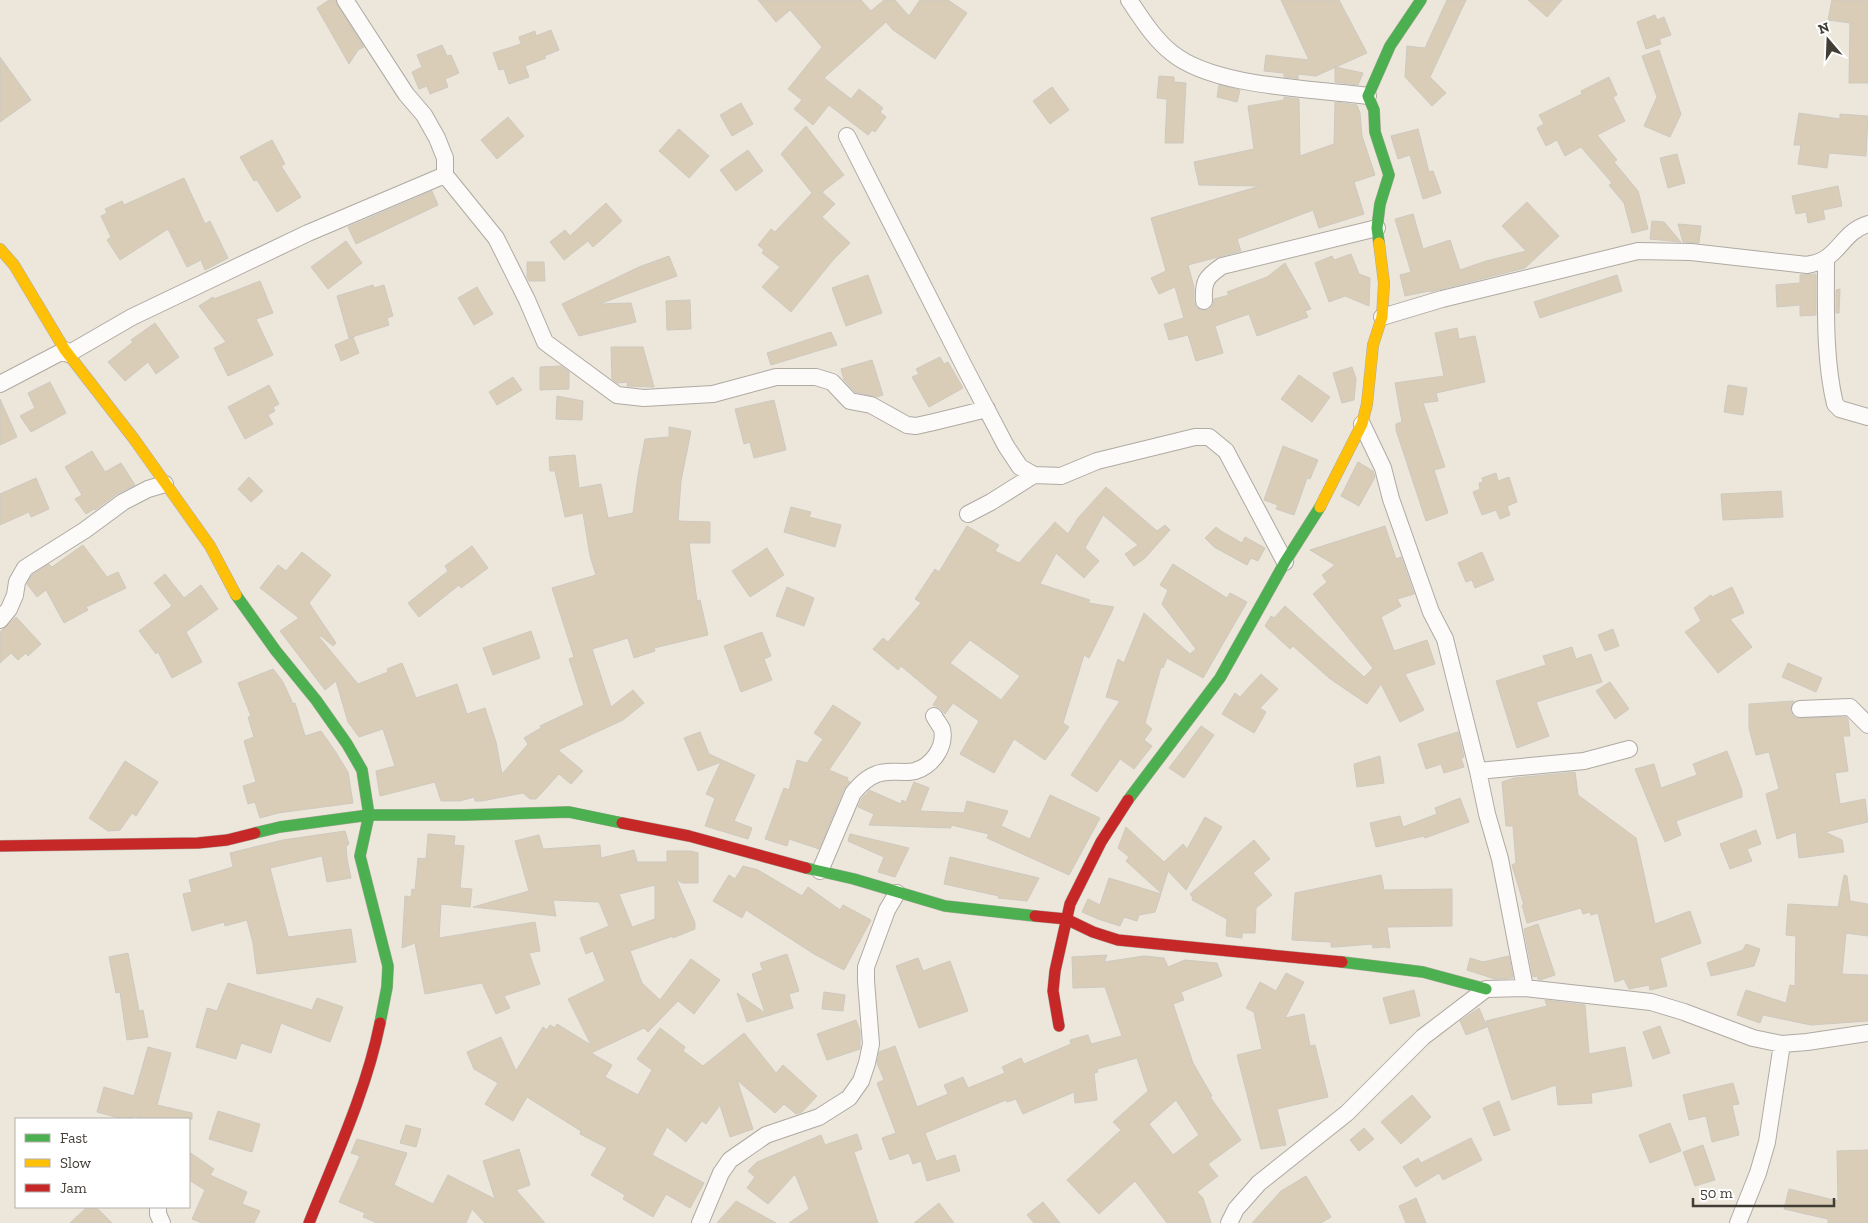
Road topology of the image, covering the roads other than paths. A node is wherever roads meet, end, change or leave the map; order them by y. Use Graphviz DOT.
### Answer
graph roads {
  1 [pos="345,0"];
  2 [pos="1129,0"];
  3 [pos="1421,0"];
  4 [pos="1368,96"];
  5 [pos="847,136"];
  6 [pos="444,175"];
  7 [pos="1868,224"];
  8 [pos="1377,228"];
  9 [pos="0,249"];
  10 [pos="1826,258"];
  11 [pos="1204,301"];
  12 [pos="1382,317"];
  13 [pos="66,352"];
  14 [pos="0,384"];
  15 [pos="987,409"];
  16 [pos="1868,417"];
  17 [pos="1362,424"];
  18 [pos="1034,474"];
  19 [pos="165,484"];
  20 [pos="968,514"];
  21 [pos="1285,562"];
  22 [pos="0,620"];
  23 [pos="1800,709"];
  24 [pos="934,716"];
  25 [pos="1868,725"];
  26 [pos="1630,749"];
  27 [pos="1478,771"];
  28 [pos="369,815"];
  29 [pos="0,846"];
  30 [pos="820,871"];
  31 [pos="897,893"];
  32 [pos="1066,919"];
  33 [pos="1486,988"];
  34 [pos="1525,988"];
  35 [pos="1060,1026"];
  36 [pos="1868,1033"];
  37 [pos="1782,1044"];
  38 [pos="158,1208"];
  39 [pos="162,1223"];
  40 [pos="310,1223"];
  41 [pos="700,1223"];
  42 [pos="1229,1223"];
  43 [pos="1738,1223"];
  1 -- 6 [label="street"];
  2 -- 4 [label="street"];
  3 -- 4 [label="street"];
  4 -- 8 [label="street"];
  5 -- 15 [label="street"];
  6 -- 13 [label="street"];
  6 -- 15 [label="street"];
  7 -- 10 [label="street"];
  8 -- 11 [label="street"];
  8 -- 12 [label="street"];
  9 -- 13 [label="street"];
  10 -- 12 [label="street"];
  10 -- 16 [label="street"];
  12 -- 17 [label="street"];
  13 -- 14 [label="street"];
  13 -- 19 [label="street"];
  15 -- 18 [label="street"];
  17 -- 21 [label="street"];
  17 -- 27 [label="street"];
  18 -- 20 [label="street"];
  18 -- 21 [label="street"];
  19 -- 22 [label="street"];
  19 -- 28 [label="street"];
  21 -- 32 [label="street"];
  23 -- 25 [label="street"];
  24 -- 30 [label="street"];
  26 -- 27 [label="street"];
  27 -- 34 [label="street"];
  28 -- 29 [label="street"];
  28 -- 30 [label="street"];
  28 -- 40 [label="street"];
  30 -- 31 [label="street"];
  31 -- 32 [label="street"];
  31 -- 41 [label="street"];
  32 -- 33 [label="street"];
  32 -- 35 [label="street"];
  33 -- 34 [label="street"];
  33 -- 42 [label="street"];
  34 -- 37 [label="street"];
  36 -- 37 [label="street"];
  37 -- 43 [label="street"];
  38 -- 39 [label="street"];
}
